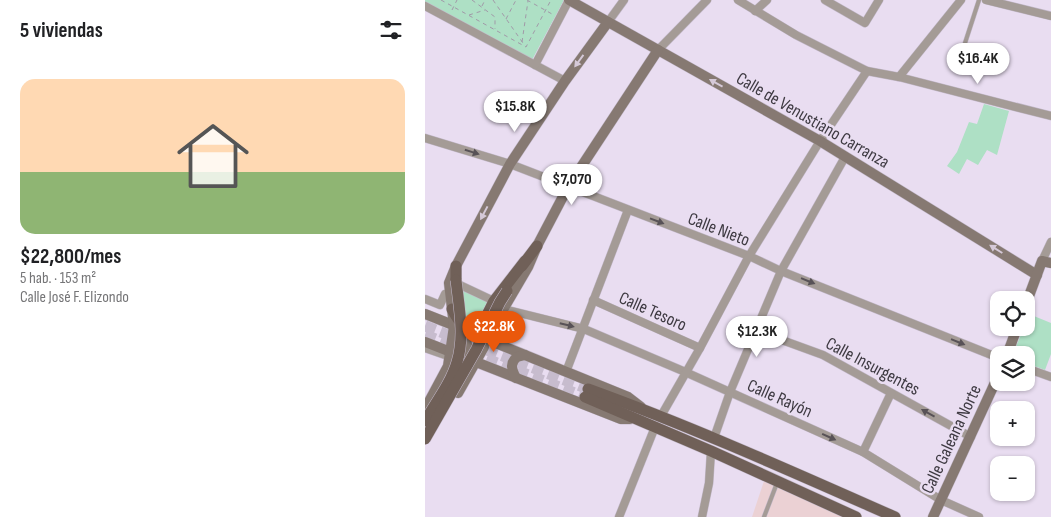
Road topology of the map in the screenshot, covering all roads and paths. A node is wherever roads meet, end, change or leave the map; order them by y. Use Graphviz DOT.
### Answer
graph roads {
  1 [pos="441,0"];
  2 [pos="457,0"];
  3 [pos="472,0"];
  4 [pos="485,0"];
  5 [pos="493,0"];
  6 [pos="516,0"];
  7 [pos="527,0"];
  8 [pos="538,0"];
  9 [pos="551,0"];
  10 [pos="569,0"];
  11 [pos="624,0"];
  12 [pos="707,0"];
  13 [pos="738,0"];
  14 [pos="767,0"];
  15 [pos="825,0"];
  16 [pos="879,0"];
  17 [pos="961,0"];
  18 [pos="979,0"];
  19 [pos="991,0"];
  20 [pos="495,1"];
  21 [pos="536,5"];
  22 [pos="425,6"];
  23 [pos="454,7"];
  24 [pos="481,7"];
  25 [pos="485,10"];
  26 [pos="546,10"];
  27 [pos="755,11"];
  28 [pos="469,15"];
  29 [pos="1051,16"];
  30 [pos="447,18"];
  31 [pos="559,18"];
  32 [pos="506,19"];
  33 [pos="608,22"];
  34 [pos="495,30"];
  35 [pos="523,42"];
  36 [pos="965,43"];
  37 [pos="526,47"];
  38 [pos="658,50"];
  39 [pos="535,65"];
  40 [pos="867,72"];
  41 [pos="899,77"];
  42 [pos="565,81"];
  43 [pos="1051,116"];
  44 [pos="425,138"];
  45 [pos="820,141"];
  46 [pos="845,157"];
  47 [pos="510,164"];
  48 [pos="568,187"];
  49 [pos="628,210"];
  50 [pos="1051,242"];
  51 [pos="537,246"];
  52 [pos="749,256"];
  53 [pos="525,261"];
  54 [pos="1047,262"];
  55 [pos="456,266"];
  56 [pos="781,271"];
  57 [pos="1037,274"];
  58 [pos="458,283"];
  59 [pos="1031,291"];
  60 [pos="445,294"];
  61 [pos="425,299"];
  62 [pos="593,300"];
  63 [pos="498,305"];
  64 [pos="452,309"];
  65 [pos="426,314"];
  66 [pos="441,320"];
  67 [pos="455,326"];
  68 [pos="584,329"];
  69 [pos="757,331"];
  70 [pos="487,340"];
  71 [pos="425,342"];
  72 [pos="468,342"];
  73 [pos="425,348"];
  74 [pos="700,348"];
  75 [pos="447,352"];
  76 [pos="990,354"];
  77 [pos="525,355"];
  78 [pos="466,358"];
  79 [pos="476,362"];
  80 [pos="1035,371"];
  81 [pos="566,372"];
  82 [pos="686,373"];
  83 [pos="1051,377"];
  84 [pos="516,378"];
  85 [pos="991,391"];
  86 [pos="730,392"];
  87 [pos="458,393"];
  88 [pos="587,393"];
  89 [pos="891,393"];
  90 [pos="425,410"];
  91 [pos="642,415"];
  92 [pos="661,416"];
  93 [pos="425,421"];
  94 [pos="655,426"];
  95 [pos="971,437"];
  96 [pos="714,438"];
  97 [pos="425,439"];
  98 [pos="425,447"];
  99 [pos="711,450"];
  100 [pos="863,452"];
  101 [pos="778,481"];
  102 [pos="941,500"];
  103 [pos="852,516"];
  104 [pos="619,517"];
  105 [pos="702,517"];
  106 [pos="764,517"];
  107 [pos="895,517"];
  108 [pos="933,517"];
  109 [pos="979,517"];
  1 -- 23 [label="path"];
  2 -- 23 [label="path"];
  3 -- 24 [label="path"];
  4 -- 24 [label="path"];
  5 -- 20 [label="path"];
  6 -- 32 [label="path"];
  7 -- 21 [label="path"];
  7 -- 35 [label="path"];
  8 -- 21 [label="path"];
  9 -- 26 [label="path"];
  10 -- 31 [label="street"];
  10 -- 33 [label="street, Calle de Venustiano Carranza"];
  11 -- 33 [label="street"];
  12 -- 38 [label="street"];
  13 -- 27 [label="street"];
  14 -- 27 [label="street"];
  15 -- 16 [label="street"];
  17 -- 41 [label="street"];
  18 -- 36 [label="lane"];
  19 -- 29 [label="street"];
  20 -- 32 [label="path"];
  21 -- 26 [label="path"];
  22 -- 30 [label="street"];
  23 -- 28 [label="path"];
  23 -- 30 [label="path"];
  24 -- 25 [label="path"];
  25 -- 28 [label="path"];
  25 -- 34 [label="path"];
  26 -- 31 [label="path"];
  26 -- 37 [label="path"];
  27 -- 40 [label="street"];
  28 -- 34 [label="path"];
  30 -- 39 [label="street"];
  31 -- 39 [label="street"];
  32 -- 35 [label="path"];
  33 -- 38 [label="street, Calle de Venustiano Carranza"];
  33 -- 42 [label="street, one-way"];
  34 -- 37 [label="path"];
  35 -- 37 [label="path"];
  45 -- 38 [label="street, Calle de Venustiano Carranza, one-way"];
  38 -- 48 [label="street"];
  39 -- 42 [label="street"];
  40 -- 41 [label="street"];
  40 -- 45 [label="street"];
  41 -- 43 [label="street"];
  42 -- 47 [label="street"];
  44 -- 47 [label="street, Calle Nieto, one-way"];
  45 -- 46 [label="street, Calle de Venustiano Carranza"];
  45 -- 52 [label="street"];
  46 -- 56 [label="street"];
  57 -- 46 [label="street, Calle de Venustiano Carranza, one-way"];
  47 -- 48 [label="street, Calle Nieto"];
  47 -- 55 [label="street, one-way"];
  48 -- 49 [label="street, Calle Nieto"];
  48 -- 51 [label="street"];
  49 -- 52 [label="street, Calle Nieto, one-way"];
  49 -- 62 [label="street"];
  50 -- 54 [label="street"];
  51 -- 53 [label="main road"];
  51 -- 63 [label="street"];
  52 -- 56 [label="street, Calle Nieto"];
  52 -- 74 [label="street"];
  53 -- 63 [label="main road"];
  53 -- 97 [label="main road, bridge"];
  54 -- 57 [label="street"];
  55 -- 58 [label="main road"];
  55 -- 64 [label="street"];
  56 -- 69 [label="street"];
  56 -- 76 [label="street, Calle Nieto, one-way"];
  57 -- 59 [label="street"];
  58 -- 63 [label="street, Calle Rayón"];
  58 -- 93 [label="main road, bridge"];
  60 -- 61 [label="street"];
  62 -- 68 [label="street"];
  62 -- 74 [label="street, Calle Tesoro"];
  63 -- 64 [label="main road"];
  63 -- 68 [label="street, Calle Rayón, one-way"];
  63 -- 70 [label="street"];
  64 -- 66 [label="street"];
  64 -- 67 [label="street"];
  65 -- 66 [label="street"];
  66 -- 67 [label="street"];
  67 -- 70 [label="street"];
  67 -- 72 [label="street"];
  67 -- 75 [label="street"];
  68 -- 81 [label="street"];
  68 -- 82 [label="street, Calle Rayón"];
  69 -- 86 [label="street"];
  69 -- 89 [label="street, Calle Insurgentes"];
  70 -- 72 [label="street"];
  70 -- 77 [label="street"];
  70 -- 79 [label="street"];
  71 -- 75 [label="street"];
  72 -- 75 [label="street"];
  72 -- 78 [label="street"];
  73 -- 75 [label="street"];
  74 -- 82 [label="street"];
  75 -- 78 [label="street"];
  75 -- 90 [label="street"];
  77 -- 81 [label="street"];
  77 -- 84 [label="street"];
  78 -- 79 [label="street"];
  78 -- 87 [label="street"];
  79 -- 84 [label="street"];
  79 -- 87 [label="street"];
  80 -- 83 [label="street"];
  81 -- 91 [label="street"];
  82 -- 86 [label="street, Calle Rayón"];
  82 -- 92 [label="street"];
  84 -- 91 [label="street"];
  85 -- 95 [label="street, Calle Galeana Norte"];
  86 -- 96 [label="street"];
  86 -- 100 [label="street, Calle Rayón, one-way"];
  87 -- 98 [label="street"];
  88 -- 91 [label="main road"];
  95 -- 89 [label="street, Calle Insurgentes, one-way"];
  89 -- 100 [label="street"];
  91 -- 92 [label="main road"];
  91 -- 94 [label="main road"];
  92 -- 96 [label="main road"];
  94 -- 99 [label="main road"];
  94 -- 104 [label="street"];
  95 -- 102 [label="street, Calle Galeana Norte"];
  96 -- 107 [label="main road"];
  99 -- 101 [label="main road"];
  99 -- 105 [label="street"];
  100 -- 102 [label="street, Calle Rayón"];
  101 -- 103 [label="main road"];
  101 -- 106 [label="lane"];
  102 -- 108 [label="street, Calle Galeana Norte"];
  102 -- 109 [label="street, Calle Rayón"];
}
